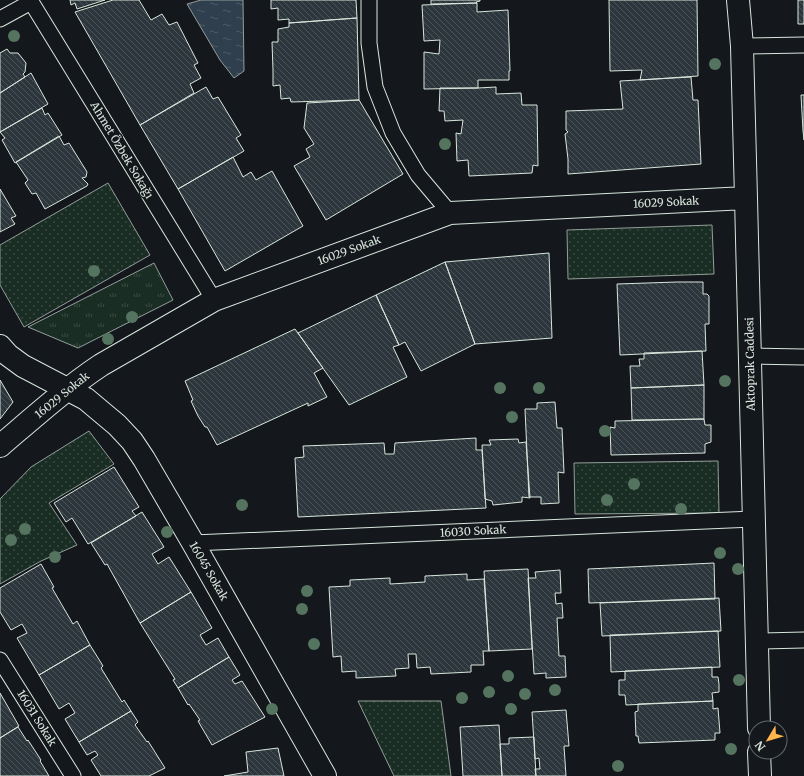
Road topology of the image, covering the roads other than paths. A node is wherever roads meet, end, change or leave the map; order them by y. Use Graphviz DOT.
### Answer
graph roads {
  1 [pos="368,0"];
  2 [pos="738,0"];
  3 [pos="31,1"];
  4 [pos="0,19"];
  5 [pos="804,45"];
  6 [pos="742,46"];
  7 [pos="746,198"];
  8 [pos="450,213"];
  9 [pos="214,300"];
  10 [pos="0,346"];
  11 [pos="749,356"];
  12 [pos="804,357"];
  13 [pos="67,389"];
  14 [pos="0,446"];
  15 [pos="753,518"];
  16 [pos="193,543"];
  17 [pos="804,640"];
  18 [pos="756,641"];
  19 [pos="0,660"];
  20 [pos="759,720"];
  21 [pos="759,760"];
  22 [pos="73,776"];
  23 [pos="325,776"];
  24 [pos="760,776"];
  1 -- 8 [label="lane"];
  2 -- 6 [label="street, Aktoprak Caddesi"];
  3 -- 4 [label="lane"];
  3 -- 9 [label="lane, Ahmet Özbek Sokağı"];
  5 -- 6 [label="lane"];
  6 -- 7 [label="street, Aktoprak Caddesi"];
  7 -- 8 [label="street, 16029 Sokak"];
  7 -- 11 [label="street, Aktoprak Caddesi"];
  8 -- 9 [label="street, 16029 Sokak"];
  9 -- 13 [label="street, 16029 Sokak"];
  10 -- 13 [label="street, 16045 Sokak"];
  11 -- 12 [label="lane"];
  11 -- 15 [label="street, Aktoprak Caddesi"];
  13 -- 14 [label="street, 16029 Sokak"];
  13 -- 16 [label="street, 16045 Sokak"];
  15 -- 16 [label="lane, 16030 Sokak"];
  15 -- 18 [label="street, Aktoprak Caddesi"];
  16 -- 23 [label="street, 16045 Sokak"];
  17 -- 18 [label="lane"];
  18 -- 20 [label="street, Aktoprak Caddesi"];
  19 -- 22 [label="lane, 16031 Sokak"];
  21 -- 24 [label="street"];
}
